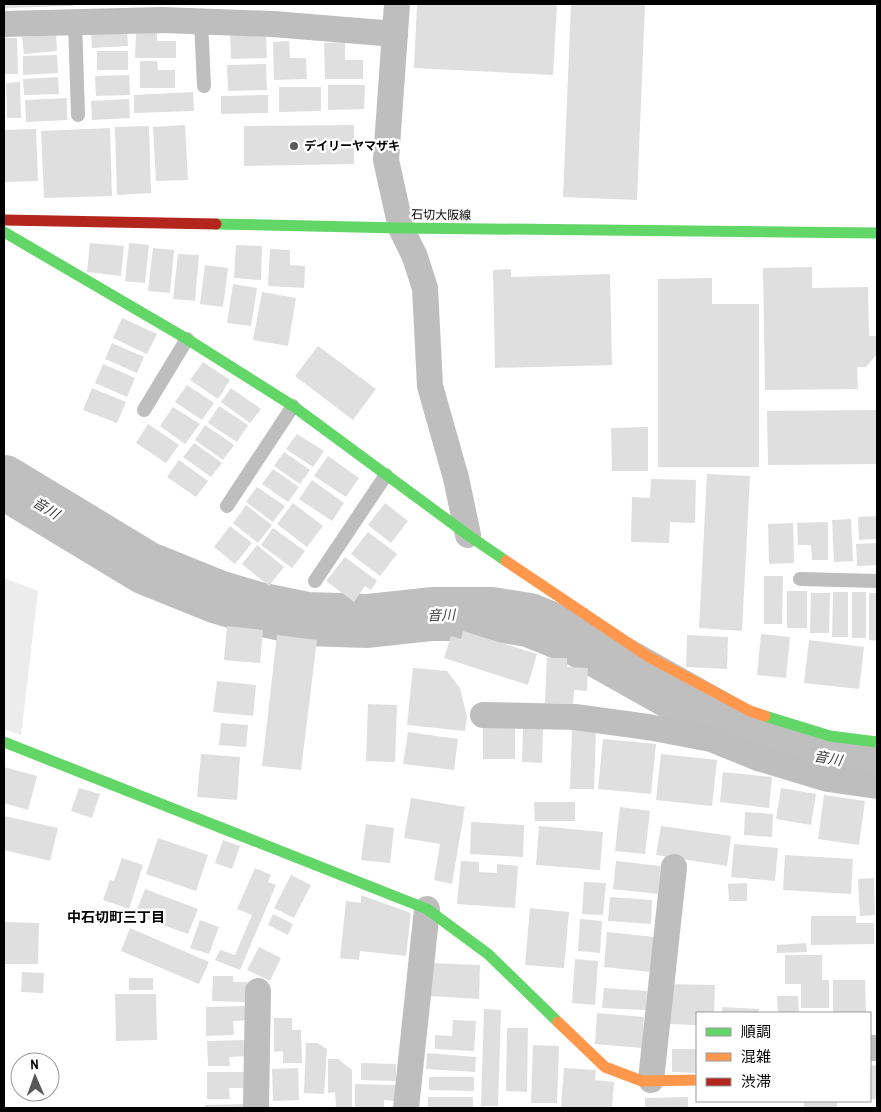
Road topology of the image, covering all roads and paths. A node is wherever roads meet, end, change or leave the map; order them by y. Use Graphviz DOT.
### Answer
graph roads {
  1 [pos="397,4"];
  2 [pos="201,21"];
  3 [pos="75,22"];
  4 [pos="4,24"];
  5 [pos="395,34"];
  6 [pos="204,86"];
  7 [pos="78,115"];
  8 [pos="4,220"];
  9 [pos="401,228"];
  10 [pos="4,232"];
  11 [pos="877,233"];
  12 [pos="187,339"];
  13 [pos="294,406"];
  14 [pos="144,410"];
  15 [pos="386,475"];
  16 [pos="227,506"];
  17 [pos="468,535"];
  18 [pos="800,579"];
  19 [pos="315,581"];
  20 [pos="877,581"];
  21 [pos="482,715"];
  22 [pos="4,742"];
  23 [pos="877,742"];
  24 [pos="877,786"];
  25 [pos="674,866"];
  26 [pos="427,908"];
  27 [pos="258,991"];
  28 [pos="651,1080"];
  29 [pos="696,1080"];
  30 [pos="256,1108"];
  31 [pos="406,1108"];
  1 -- 5 [label="street"];
  2 -- 3 [label="street"];
  2 -- 5 [label="street"];
  2 -- 6 [label="lane"];
  3 -- 4 [label="street"];
  3 -- 7 [label="lane"];
  5 -- 9 [label="street"];
  8 -- 9 [label="street, 石切大阪線"];
  9 -- 11 [label="street, 石切大阪線"];
  9 -- 17 [label="street"];
  10 -- 12 [label="street"];
  12 -- 13 [label="street"];
  12 -- 14 [label="lane"];
  13 -- 15 [label="street"];
  13 -- 16 [label="lane"];
  15 -- 17 [label="street"];
  15 -- 19 [label="lane"];
  17 -- 23 [label="street"];
  18 -- 20 [label="lane"];
  21 -- 24 [label="street"];
  22 -- 26 [label="street"];
  25 -- 28 [label="street"];
  26 -- 28 [label="street"];
  26 -- 31 [label="street"];
  27 -- 30 [label="street"];
  28 -- 29 [label="street"];
}
